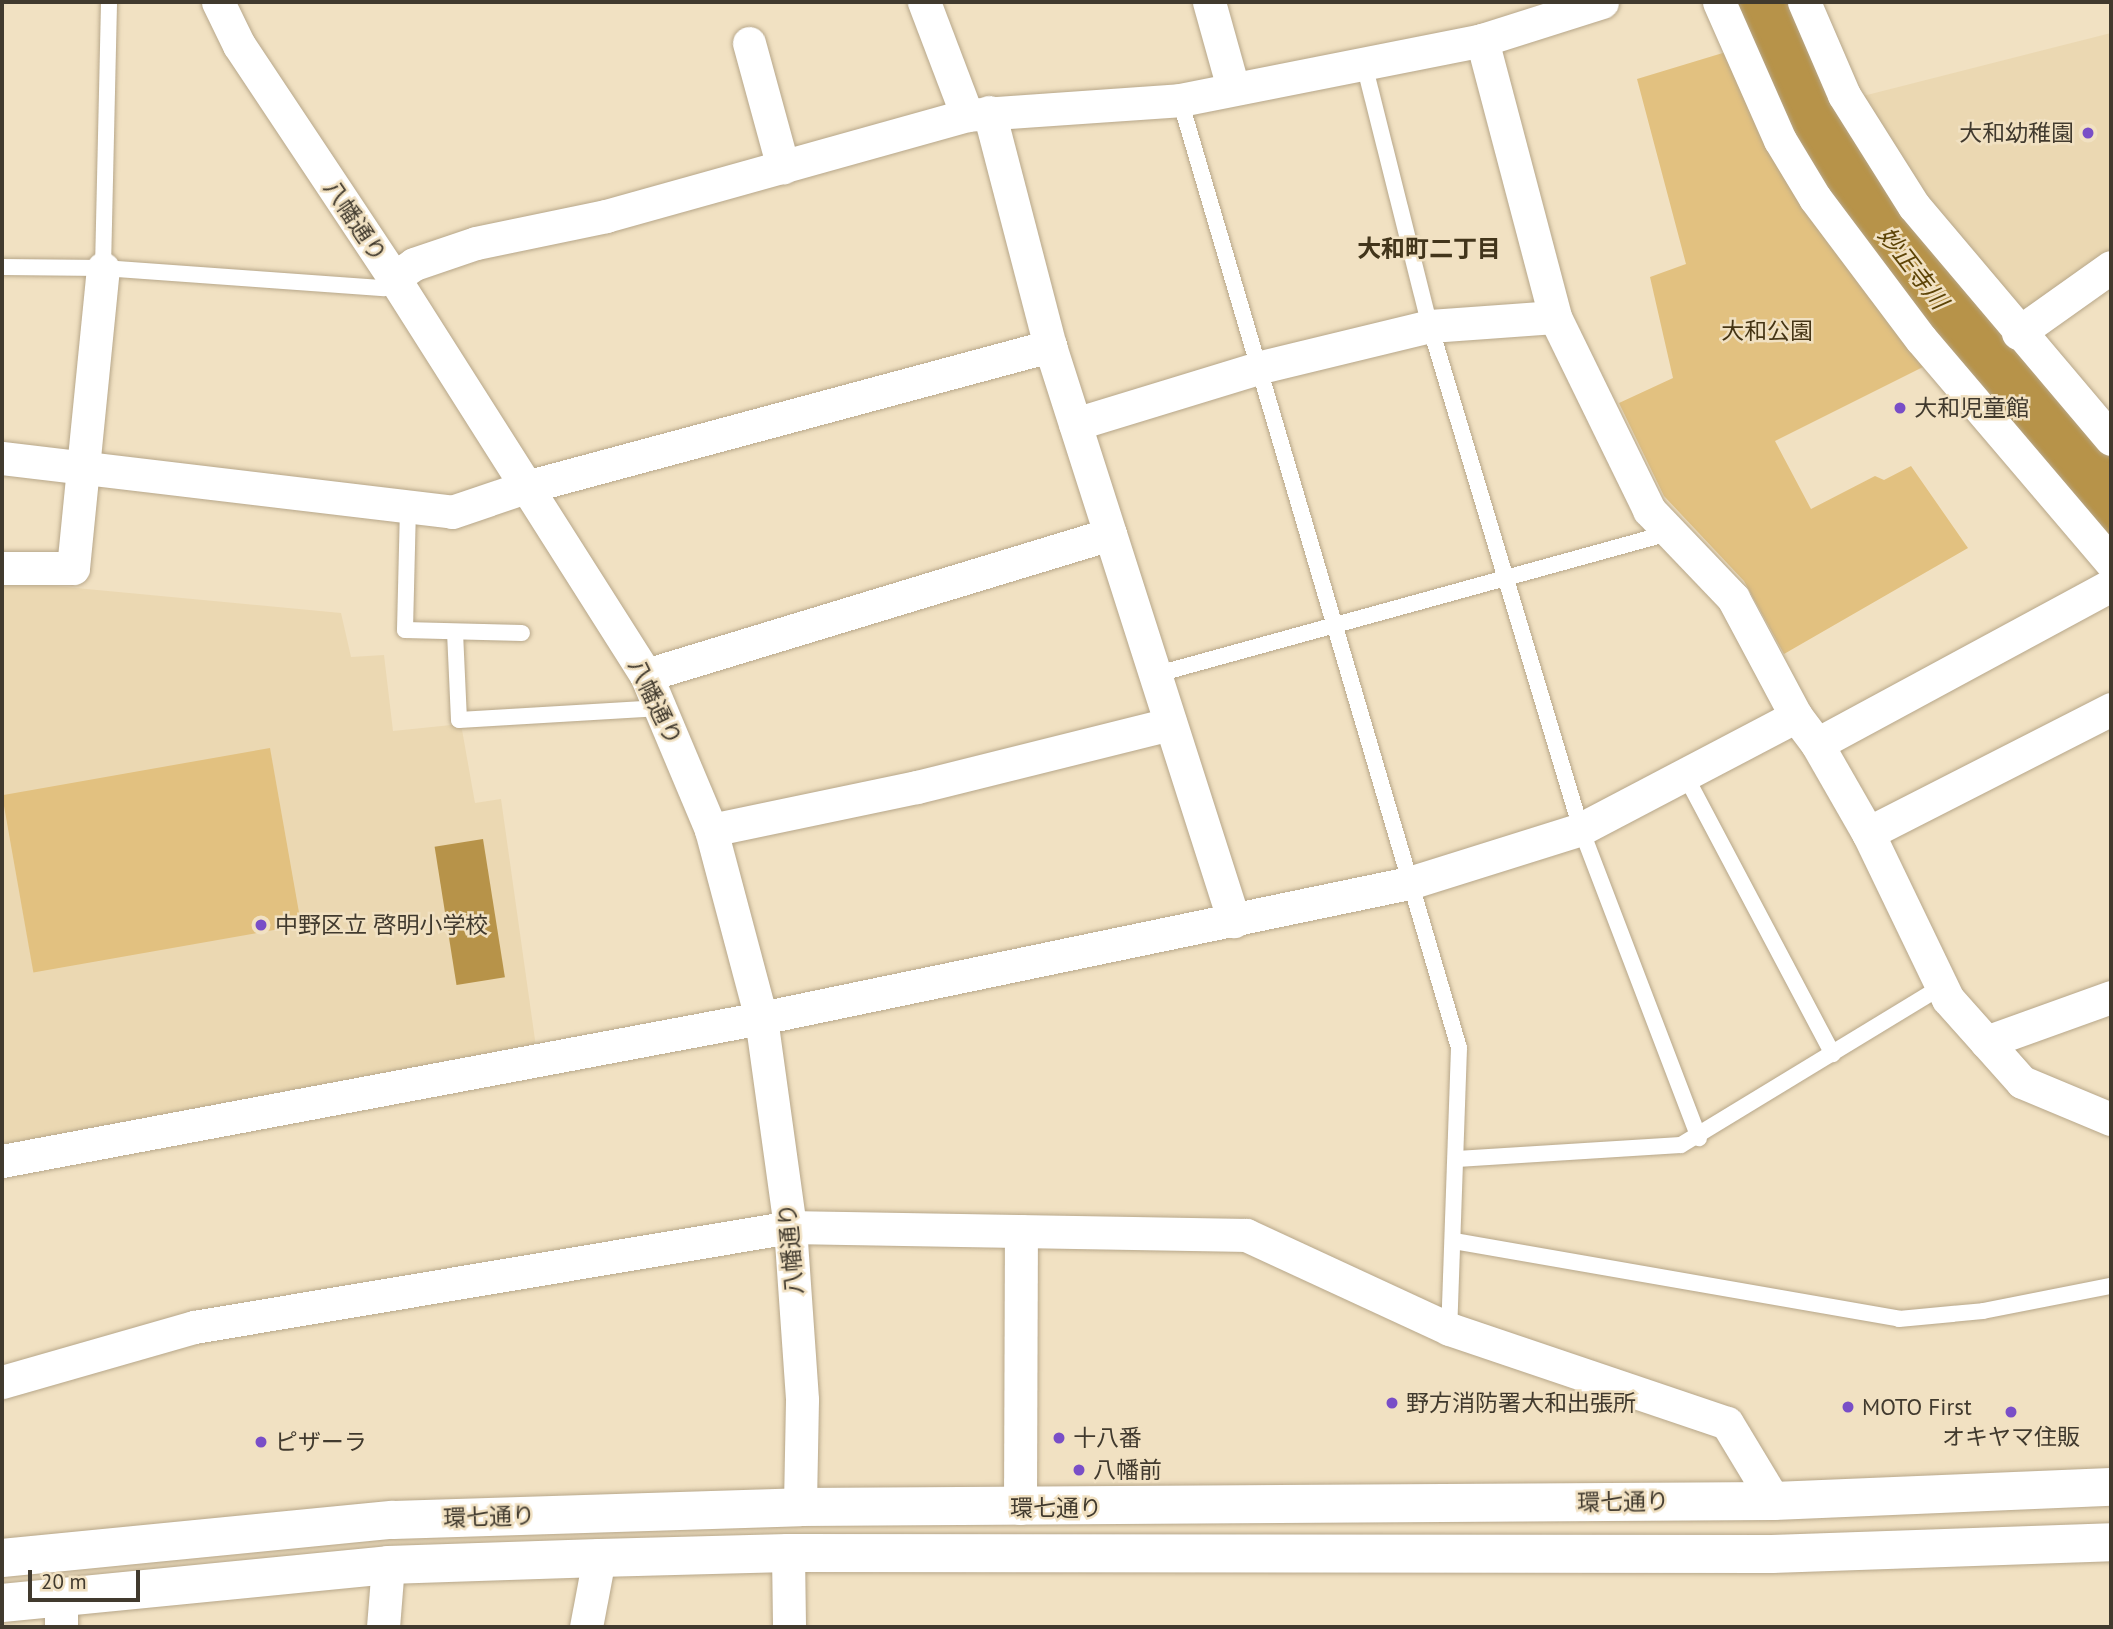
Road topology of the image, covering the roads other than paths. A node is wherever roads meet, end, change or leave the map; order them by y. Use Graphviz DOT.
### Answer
graph roads {
  1 [pos="109,2"];
  2 [pos="218,2"];
  3 [pos="924,2"];
  4 [pos="1209,2"];
  5 [pos="1602,2"];
  6 [pos="1719,2"];
  7 [pos="1804,2"];
  8 [pos="1482,40"];
  9 [pos="748,43"];
  10 [pos="1364,64"];
  11 [pos="1233,88"];
  12 [pos="1180,100"];
  13 [pos="978,113"];
  14 [pos="783,167"];
  15 [pos="2,267"];
  16 [pos="2111,267"];
  17 [pos="103,268"];
  18 [pos="394,278"];
  19 [pos="1555,317"];
  20 [pos="1430,326"];
  21 [pos="2018,332"];
  22 [pos="1050,346"];
  23 [pos="1261,367"];
  24 [pos="1075,424"];
  25 [pos="2111,439"];
  26 [pos="2,458"];
  27 [pos="83,467"];
  28 [pos="526,487"];
  29 [pos="408,506"];
  30 [pos="1669,533"];
  31 [pos="1110,534"];
  32 [pos="2111,562"];
  33 [pos="2,568"];
  34 [pos="1505,577"];
  35 [pos="2111,585"];
  36 [pos="1331,626"];
  37 [pos="455,632"];
  38 [pos="522,633"];
  39 [pos="646,675"];
  40 [pos="1154,675"];
  41 [pos="661,708"];
  42 [pos="2111,709"];
  43 [pos="1796,716"];
  44 [pos="1170,724"];
  45 [pos="1817,744"];
  46 [pos="1685,775"];
  47 [pos="1581,829"];
  48 [pos="711,830"];
  49 [pos="1868,833"];
  50 [pos="1409,883"];
  51 [pos="1234,921"];
  52 [pos="1942,986"];
  53 [pos="2111,997"];
  54 [pos="761,1018"];
  55 [pos="1986,1042"];
  56 [pos="1833,1054"];
  57 [pos="2111,1119"];
  58 [pos="1699,1138"];
  59 [pos="1457,1158"];
  60 [pos="2,1161"];
  61 [pos="790,1227"];
  62 [pos="1021,1231"];
  63 [pos="1454,1241"];
  64 [pos="2111,1286"];
  65 [pos="1449,1329"];
  66 [pos="2,1382"];
  67 [pos="2111,1487"];
  68 [pos="1774,1501"];
  69 [pos="800,1507"];
  70 [pos="1020,1508"];
  71 [pos="2111,1542"];
  72 [pos="788,1553"];
  73 [pos="2,1558"];
  74 [pos="599,1558"];
  75 [pos="388,1566"];
  76 [pos="2,1603"];
  77 [pos="61,1612"];
  78 [pos="383,1627"];
  79 [pos="586,1627"];
  80 [pos="789,1627"];
  1 -- 17 [label="lane"];
  2 -- 18 [label="street, 八幡通り"];
  3 -- 13 [label="street"];
  4 -- 11 [label="street"];
  5 -- 8 [label="street"];
  6 -- 32 [label="street"];
  7 -- 21 [label="street"];
  8 -- 10 [label="street"];
  8 -- 19 [label="street"];
  9 -- 14 [label="street"];
  10 -- 11 [label="street"];
  10 -- 20 [label="lane"];
  11 -- 12 [label="street"];
  12 -- 13 [label="street"];
  12 -- 23 [label="lane"];
  13 -- 14 [label="street"];
  13 -- 22 [label="street"];
  14 -- 18 [label="street"];
  15 -- 17 [label="lane"];
  16 -- 21 [label="street"];
  17 -- 18 [label="lane"];
  17 -- 27 [label="street"];
  18 -- 28 [label="street, 八幡通り"];
  19 -- 20 [label="street"];
  19 -- 30 [label="street"];
  20 -- 23 [label="street"];
  20 -- 34 [label="lane"];
  21 -- 25 [label="street"];
  22 -- 24 [label="street"];
  22 -- 28 [label="street"];
  23 -- 24 [label="street"];
  23 -- 36 [label="lane"];
  24 -- 31 [label="street"];
  26 -- 27 [label="street"];
  27 -- 29 [label="street"];
  27 -- 33 [label="street"];
  28 -- 29 [label="street"];
  28 -- 39 [label="street, 八幡通り"];
  29 -- 37 [label="lane"];
  30 -- 34 [label="lane"];
  30 -- 43 [label="street"];
  31 -- 39 [label="street"];
  31 -- 40 [label="street"];
  34 -- 36 [label="lane"];
  34 -- 47 [label="lane"];
  35 -- 45 [label="street"];
  36 -- 40 [label="lane"];
  36 -- 50 [label="lane"];
  37 -- 38 [label="lane"];
  37 -- 41 [label="lane"];
  39 -- 41 [label="street, 八幡通り"];
  40 -- 44 [label="street"];
  41 -- 48 [label="street, 八幡通り"];
  42 -- 49 [label="street"];
  43 -- 45 [label="street"];
  43 -- 46 [label="street"];
  44 -- 48 [label="street"];
  44 -- 51 [label="street"];
  45 -- 49 [label="street"];
  46 -- 47 [label="street"];
  46 -- 56 [label="lane"];
  47 -- 50 [label="street"];
  47 -- 58 [label="lane"];
  48 -- 54 [label="street, 八幡通り"];
  49 -- 52 [label="street"];
  50 -- 51 [label="street"];
  50 -- 59 [label="lane"];
  51 -- 54 [label="street"];
  52 -- 55 [label="street"];
  52 -- 56 [label="lane"];
  53 -- 55 [label="street"];
  54 -- 60 [label="street"];
  54 -- 61 [label="street, 八幡通り"];
  55 -- 57 [label="street"];
  56 -- 58 [label="lane"];
  58 -- 59 [label="lane"];
  59 -- 63 [label="lane"];
  61 -- 62 [label="street"];
  61 -- 66 [label="street"];
  61 -- 69 [label="street, 八幡通り"];
  62 -- 65 [label="street"];
  62 -- 70 [label="street"];
  63 -- 64 [label="lane"];
  63 -- 65 [label="lane"];
  65 -- 68 [label="street"];
  67 -- 68 [label="main road, 環七通り"];
  68 -- 70 [label="main road, 環七通り"];
  69 -- 70 [label="main road, 環七通り"];
  69 -- 73 [label="main road, 環七通り"];
  71 -- 72 [label="main road, 環七通り"];
  72 -- 74 [label="main road, 環七通り"];
  72 -- 80 [label="street"];
  74 -- 75 [label="main road, 環七通り"];
  74 -- 79 [label="street"];
  75 -- 77 [label="main road, 環七通り"];
  75 -- 78 [label="street"];
  76 -- 77 [label="main road, 環七通り"];
}
